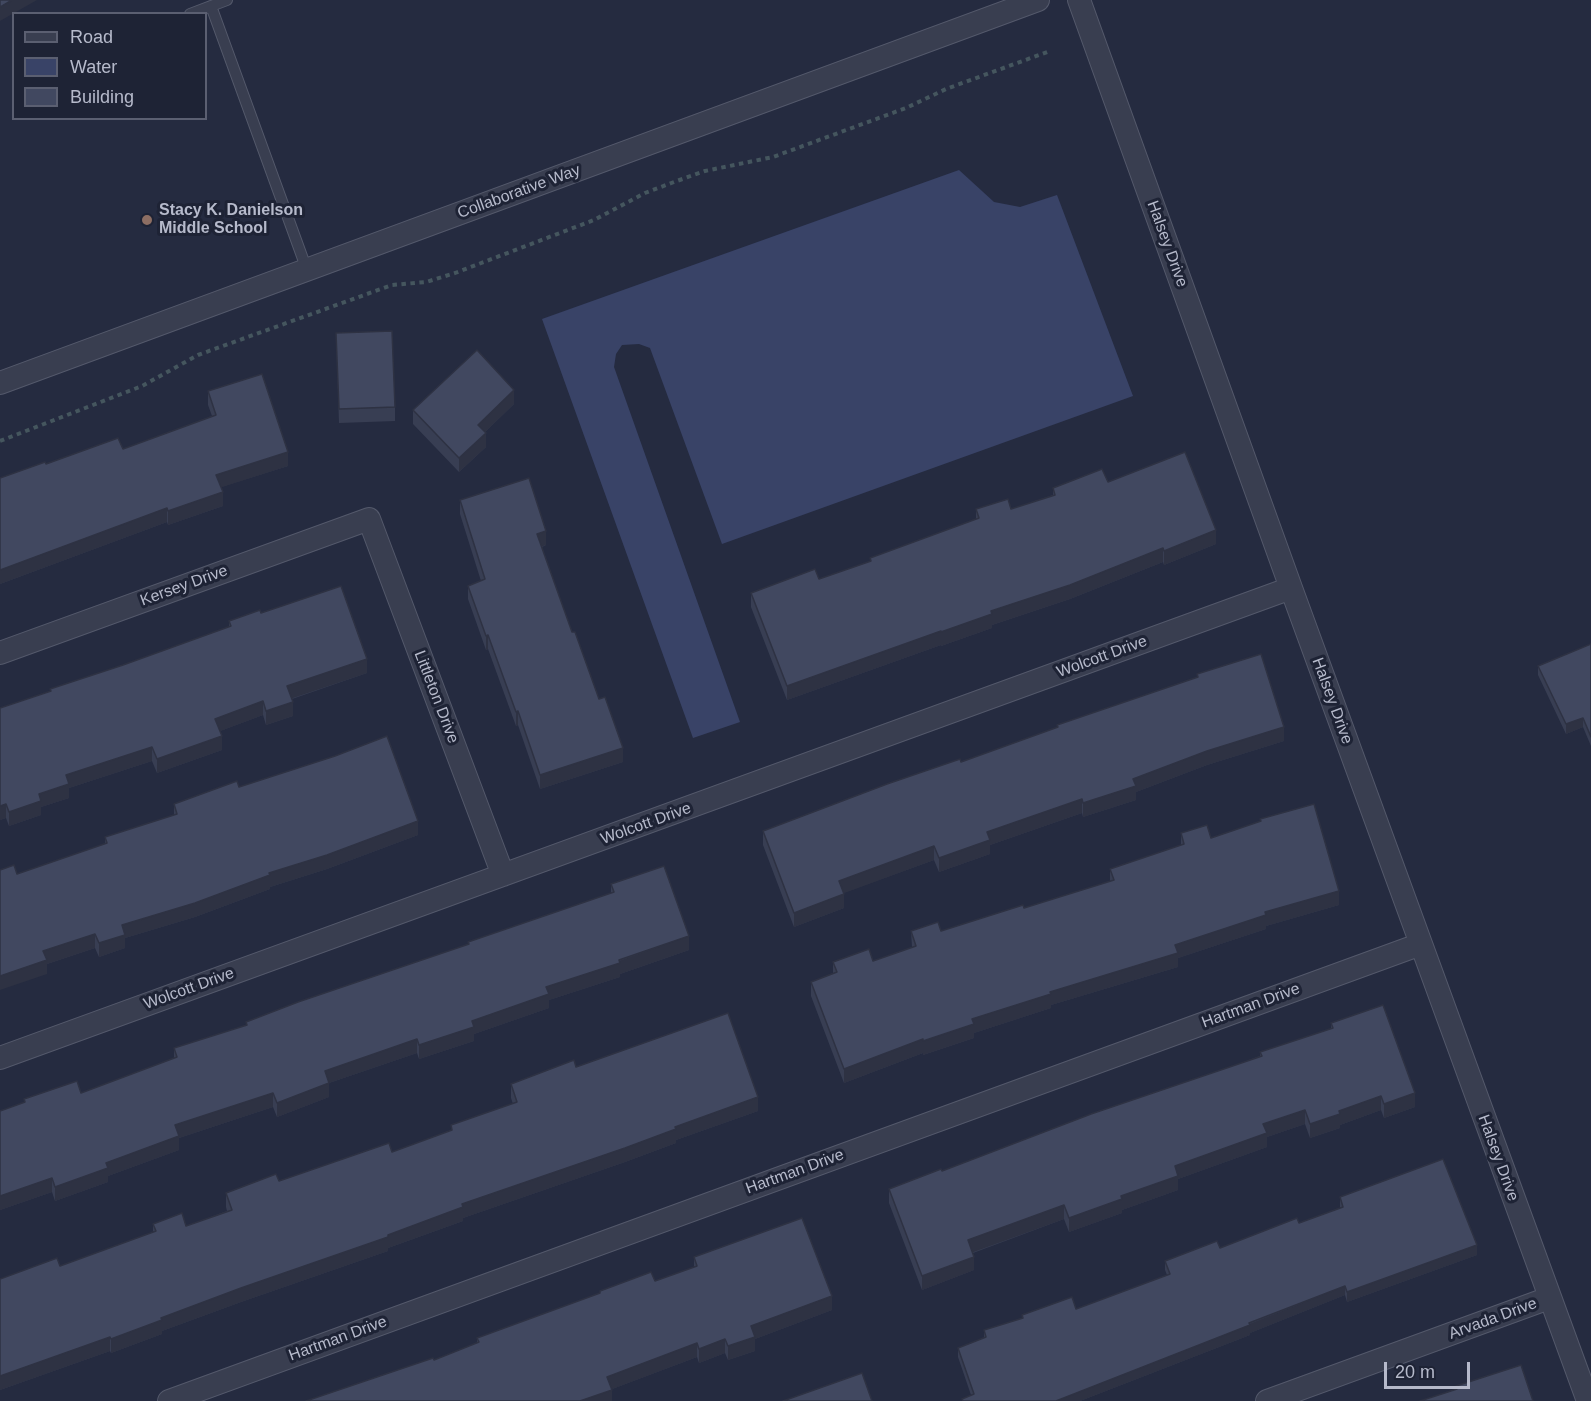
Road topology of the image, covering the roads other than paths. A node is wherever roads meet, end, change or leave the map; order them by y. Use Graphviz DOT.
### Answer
graph roads {
  1 [pos="227,0"];
  2 [pos="1038,0"];
  3 [pos="1079,0"];
  4 [pos="211,6"];
  5 [pos="195,12"];
  6 [pos="307,270"];
  7 [pos="0,383"];
  8 [pos="369,519"];
  9 [pos="1291,588"];
  10 [pos="0,653"];
  11 [pos="503,875"];
  12 [pos="1421,944"];
  13 [pos="0,1058"];
  14 [pos="1549,1298"];
  15 [pos="169,1401"];
  16 [pos="1267,1401"];
  17 [pos="1588,1401"];
  1 -- 4 [label="lane"];
  2 -- 6 [label="street, Collaborative Way"];
  3 -- 9 [label="street, Halsey Drive"];
  4 -- 5 [label="lane"];
  4 -- 6 [label="lane"];
  6 -- 7 [label="street, Collaborative Way"];
  8 -- 10 [label="street, Kersey Drive"];
  8 -- 11 [label="street, Littleton Drive"];
  9 -- 11 [label="street, Wolcott Drive"];
  9 -- 12 [label="street, Halsey Drive"];
  11 -- 13 [label="street, Wolcott Drive"];
  12 -- 14 [label="street, Halsey Drive"];
  12 -- 15 [label="street, Hartman Drive"];
  14 -- 16 [label="street, Arvada Drive"];
  14 -- 17 [label="street, Halsey Drive"];
}
